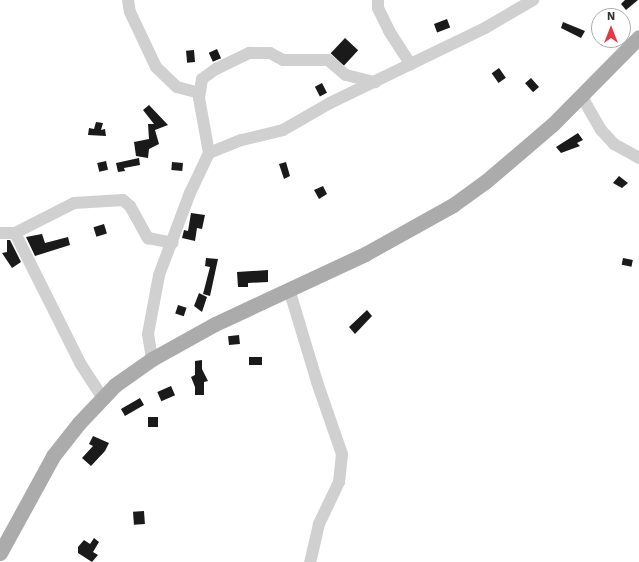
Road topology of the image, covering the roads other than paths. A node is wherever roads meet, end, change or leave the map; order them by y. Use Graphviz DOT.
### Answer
graph roads {
  1 [pos="128,0"];
  2 [pos="378,0"];
  3 [pos="533,0"];
  4 [pos="639,37"];
  5 [pos="411,65"];
  6 [pos="375,82"];
  7 [pos="199,93"];
  8 [pos="582,97"];
  9 [pos="209,153"];
  10 [pos="639,158"];
  11 [pos="0,233"];
  12 [pos="15,234"];
  13 [pos="173,242"];
  14 [pos="289,289"];
  15 [pos="152,359"];
  16 [pos="102,397"];
  17 [pos="0,553"];
  18 [pos="310,562"];
  1 -- 7 [label="street"];
  2 -- 5 [label="street"];
  3 -- 5 [label="street"];
  4 -- 8 [label="main road"];
  5 -- 6 [label="street"];
  6 -- 7 [label="street"];
  6 -- 9 [label="street"];
  7 -- 9 [label="street"];
  8 -- 10 [label="street"];
  8 -- 14 [label="main road"];
  9 -- 13 [label="street"];
  11 -- 12 [label="street"];
  12 -- 13 [label="street"];
  12 -- 16 [label="street"];
  13 -- 15 [label="street"];
  14 -- 15 [label="main road"];
  14 -- 18 [label="street"];
  15 -- 16 [label="main road"];
  16 -- 17 [label="main road"];
}
